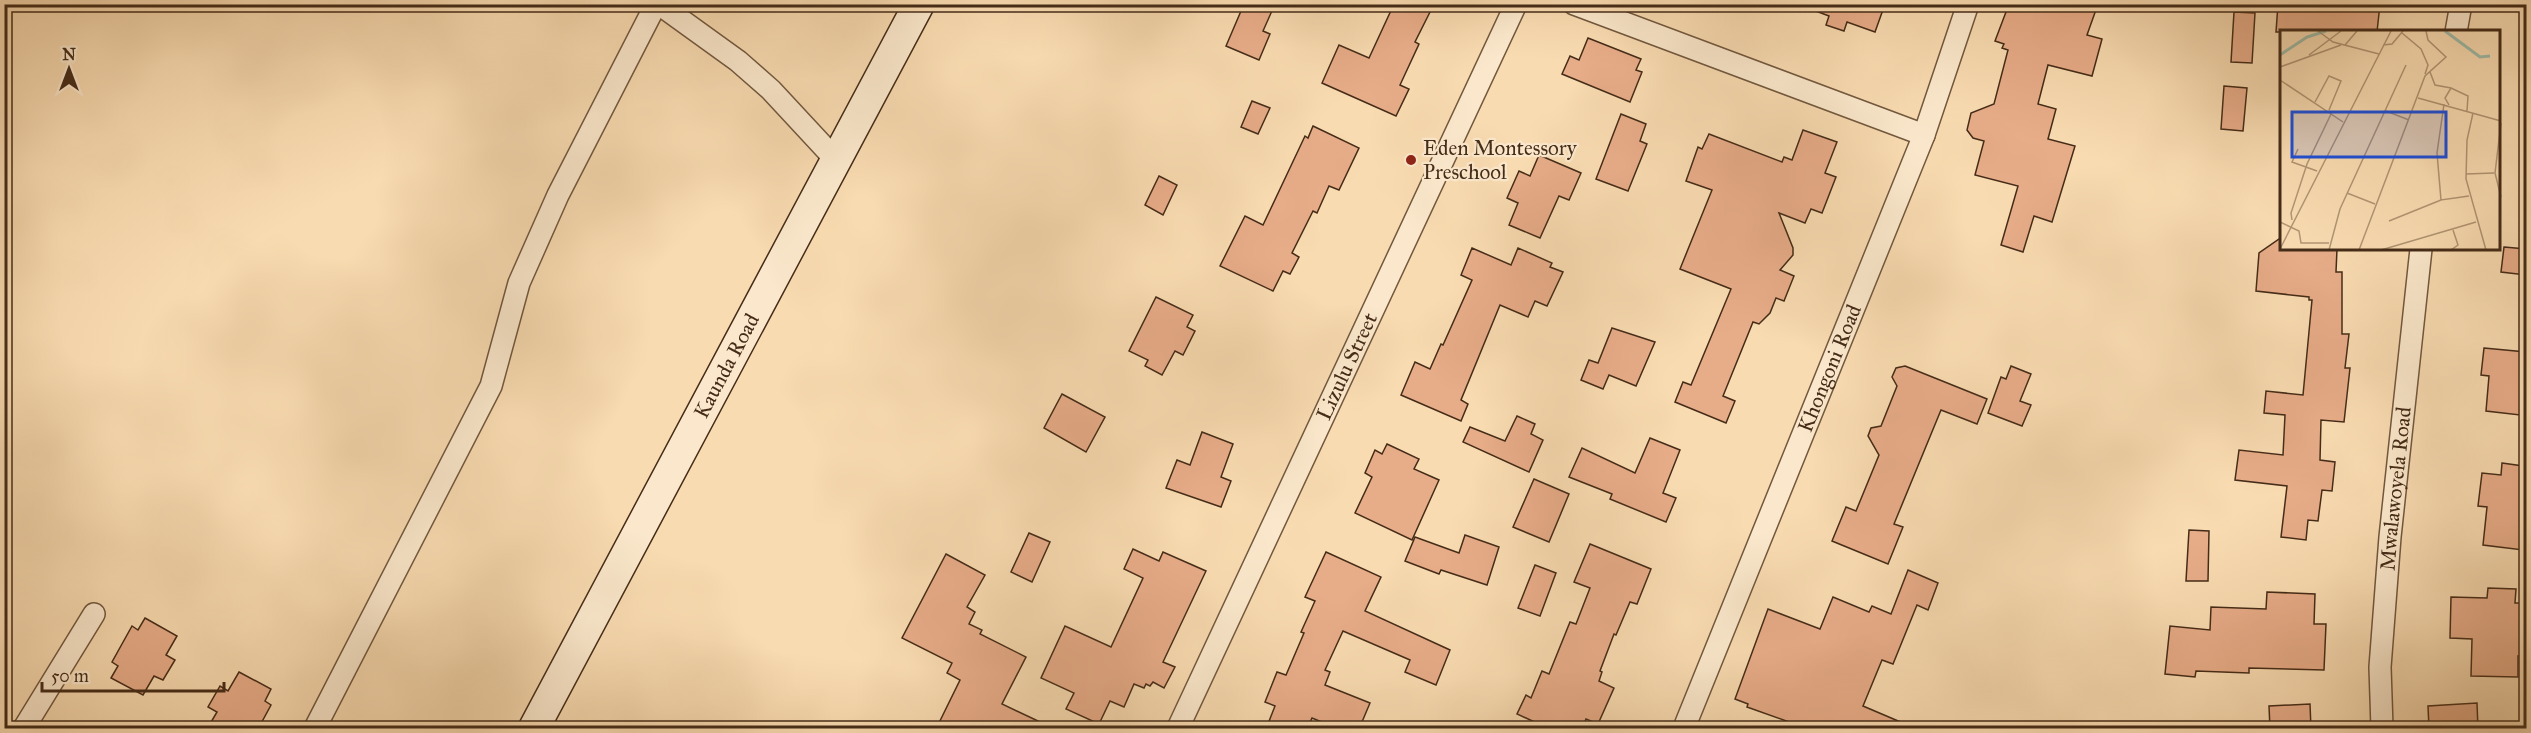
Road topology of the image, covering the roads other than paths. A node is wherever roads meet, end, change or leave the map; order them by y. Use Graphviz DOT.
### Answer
graph roads {
  1 [pos="658,4"];
  2 [pos="919,4"];
  3 [pos="1516,4"];
  4 [pos="1574,4"];
  5 [pos="1968,4"];
  6 [pos="2461,4"];
  7 [pos="2456,30"];
  8 [pos="1924,135"];
  9 [pos="836,160"];
  10 [pos="2421,250"];
  11 [pos="94,614"];
  12 [pos="24,729"];
  13 [pos="315,729"];
  14 [pos="534,729"];
  15 [pos="1178,729"];
  16 [pos="1684,729"];
  17 [pos="2382,729"];
  1 -- 9 [label="street"];
  1 -- 13 [label="street"];
  2 -- 9 [label="main road, Kaunda Road"];
  3 -- 15 [label="street, Lizulu Street"];
  4 -- 8 [label="street"];
  5 -- 8 [label="street, Khongoni Road"];
  6 -- 7 [label="street"];
  8 -- 16 [label="street, Khongoni Road"];
  9 -- 14 [label="main road, Kaunda Road"];
  10 -- 17 [label="street, Mwalawoyela Road"];
  11 -- 12 [label="street"];
}
